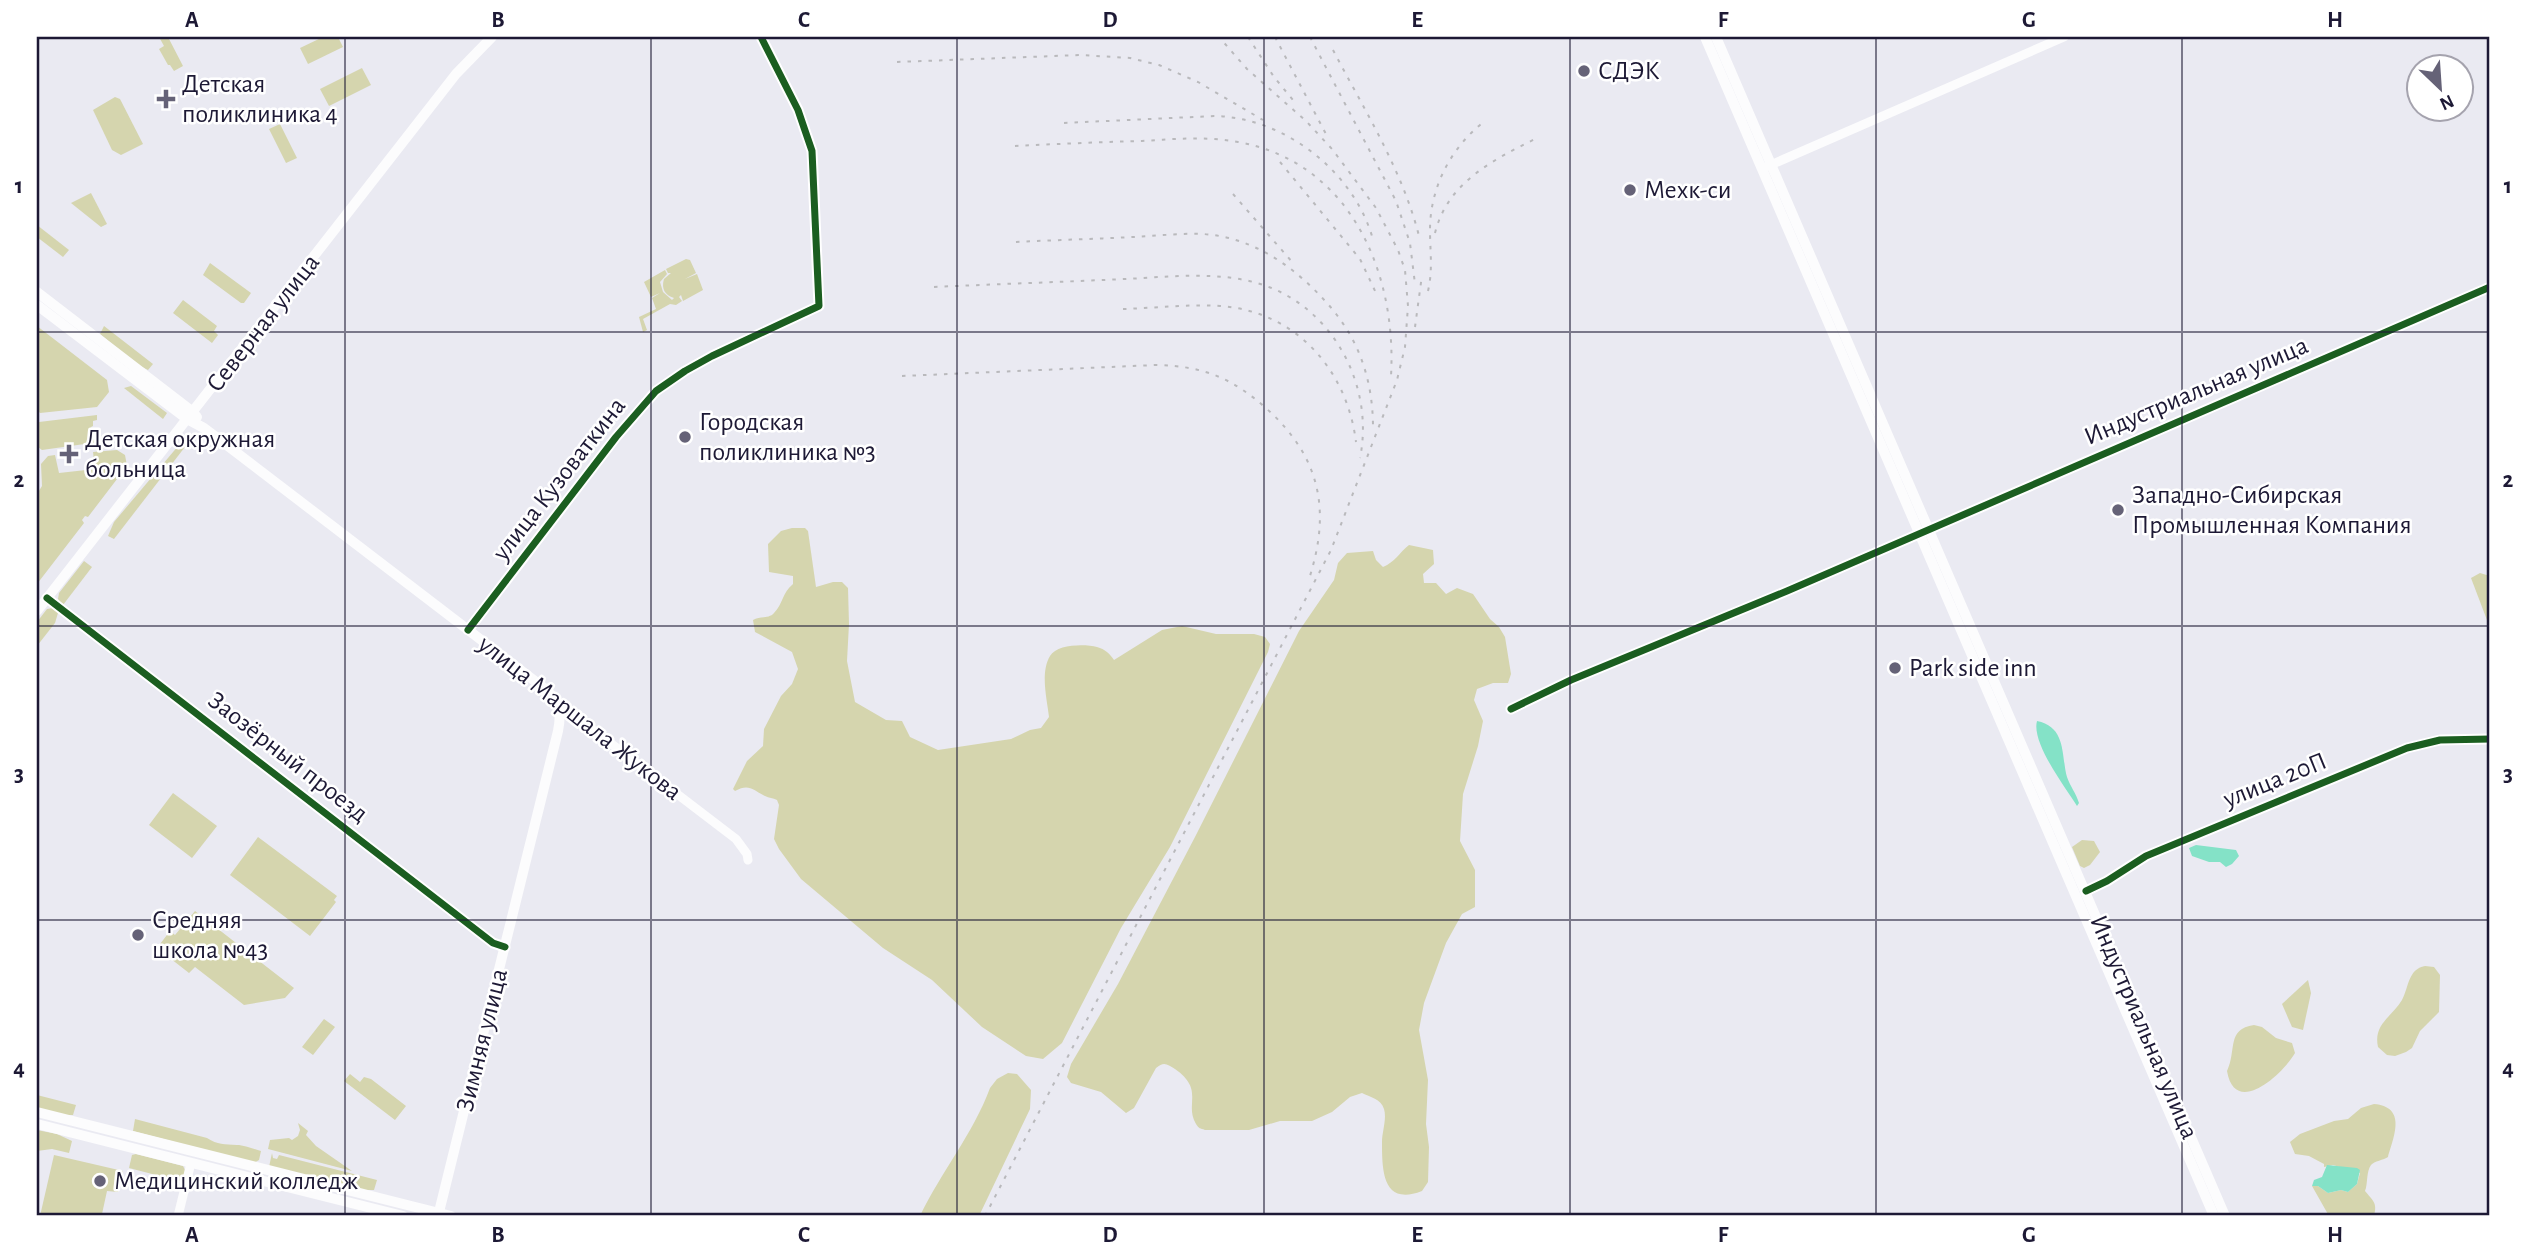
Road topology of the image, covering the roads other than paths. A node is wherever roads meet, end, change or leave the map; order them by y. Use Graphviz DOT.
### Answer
graph roads {
  1 [pos="492,37"];
  2 [pos="761,37"];
  3 [pos="1705,37"];
  4 [pos="1716,37"];
  5 [pos="2064,37"];
  6 [pos="1766,167"];
  7 [pos="2490,286"];
  8 [pos="37,292"];
  9 [pos="37,304"];
  10 [pos="148,383"];
  11 [pos="190,416"];
  12 [pos="1924,531"];
  13 [pos="47,598"];
  14 [pos="37,611"];
  15 [pos="468,630"];
  16 [pos="558,703"];
  17 [pos="1511,709"];
  18 [pos="570,714"];
  19 [pos="580,722"];
  20 [pos="558,730"];
  21 [pos="2490,739"];
  22 [pos="748,860"];
  23 [pos="2086,891"];
  24 [pos="505,947"];
  25 [pos="37,1112"];
  26 [pos="37,1124"];
  27 [pos="191,1163"];
  28 [pos="326,1191"];
  29 [pos="439,1215"];
  30 [pos="178,1216"];
  31 [pos="403,1216"];
  32 [pos="451,1216"];
  33 [pos="2214,1216"];
  34 [pos="2225,1216"];
  1 -- 11 [label="main road, Северная улица"];
  2 -- 15 [label="street, улица Кузоваткина"];
  3 -- 6 [label="main road, Индустриальная улица"];
  4 -- 6 [label="main road, Индустриальная улица"];
  5 -- 6 [label="street"];
  6 -- 12 [label="main road, Индустриальная улица"];
  7 -- 12 [label="street, Индустриальная улица"];
  8 -- 10 [label="main road, улица Маршала Жукова"];
  9 -- 10 [label="main road, улица Маршала Жукова"];
  10 -- 11 [label="main road, улица Маршала Жукова"];
  11 -- 13 [label="main road, Северная улица"];
  11 -- 15 [label="main road, улица Маршала Жукова"];
  12 -- 17 [label="street"];
  12 -- 23 [label="main road, Индустриальная улица"];
  12 -- 33 [label="main road, Индустриальная улица"];
  13 -- 14 [label="main road, Северная улица"];
  13 -- 24 [label="street, Заозёрный проезд"];
  15 -- 16 [label="main road, улица Маршала Жукова"];
  16 -- 18 [label="street, улица Маршала Жукова"];
  16 -- 20 [label="main road, Зимняя улица"];
  18 -- 19 [label="street, улица Маршала Жукова"];
  18 -- 20 [label="street"];
  19 -- 20 [label="street"];
  19 -- 22 [label="street, улица Маршала Жукова"];
  20 -- 24 [label="main road, Зимняя улица"];
  21 -- 23 [label="street, улица 20П"];
  23 -- 34 [label="main road, Индустриальная улица"];
  24 -- 29 [label="main road, Зимняя улица"];
  25 -- 28 [label="main road"];
  26 -- 27 [label="main road"];
  27 -- 28 [label="main road"];
  27 -- 30 [label="street"];
  28 -- 29 [label="main road"];
  28 -- 31 [label="main road"];
  29 -- 32 [label="main road"];
}
